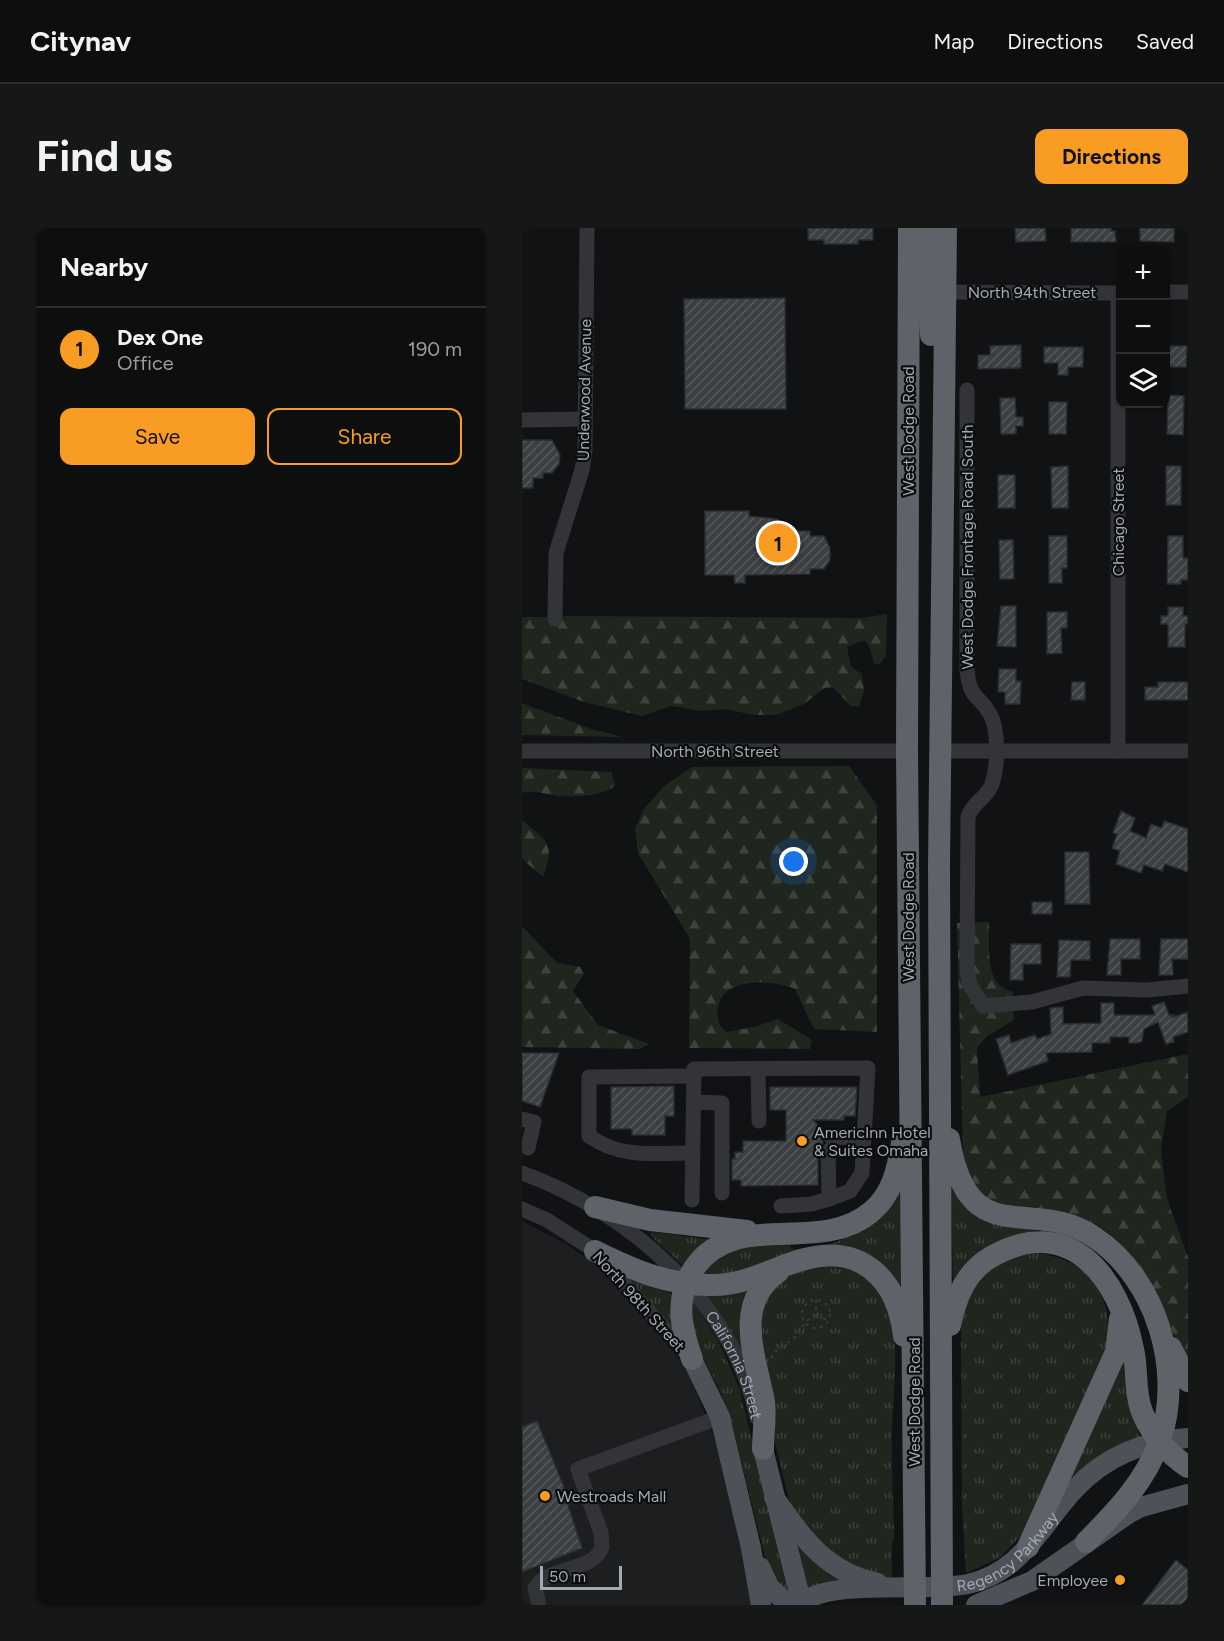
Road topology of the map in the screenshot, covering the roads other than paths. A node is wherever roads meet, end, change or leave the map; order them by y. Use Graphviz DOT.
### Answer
graph roads {
  1 [pos="586,228"];
  2 [pos="909,228"];
  3 [pos="929,228"];
  4 [pos="946,228"];
  5 [pos="944,292"];
  6 [pos="1170,292"];
  7 [pos="1188,292"];
  8 [pos="1116,293"];
  9 [pos="1119,300"];
  10 [pos="967,390"];
  11 [pos="943,401"];
  12 [pos="585,419"];
  13 [pos="522,420"];
  14 [pos="555,619"];
  15 [pos="522,751"];
  16 [pos="907,751"];
  17 [pos="940,751"];
  18 [pos="1118,751"];
  19 [pos="1188,751"];
  20 [pos="995,752"];
  21 [pos="1188,986"];
  22 [pos="758,1069"];
  23 [pos="694,1076"];
  24 [pos="910,1085"];
  25 [pos="940,1086"];
  26 [pos="693,1102"];
  27 [pos="522,1119"];
  28 [pos="759,1121"];
  29 [pos="864,1138"];
  30 [pos="528,1148"];
  31 [pos="693,1153"];
  32 [pos="522,1173"];
  33 [pos="722,1192"];
  34 [pos="829,1199"];
  35 [pos="692,1200"];
  36 [pos="781,1206"];
  37 [pos="595,1207"];
  38 [pos="522,1209"];
  39 [pos="778,1234"];
  40 [pos="595,1251"];
  41 [pos="786,1266"];
  42 [pos="686,1283"];
  43 [pos="1116,1297"];
  44 [pos="1153,1312"];
  45 [pos="692,1359"];
  46 [pos="942,1362"];
  47 [pos="1188,1382"];
  48 [pos="720,1416"];
  49 [pos="913,1431"];
  50 [pos="1188,1438"];
  51 [pos="1160,1442"];
  52 [pos="763,1449"];
  53 [pos="1188,1467"];
  54 [pos="1188,1494"];
  55 [pos="774,1497"];
  56 [pos="1086,1542"];
  57 [pos="1028,1547"];
  58 [pos="752,1548"];
  59 [pos="908,1597"];
  60 [pos="798,1604"];
  61 [pos="539,1605"];
  62 [pos="761,1605"];
  63 [pos="942,1605"];
  64 [pos="976,1605"];
  1 -- 12 [label="street, Underwood Avenue"];
  2 -- 16 [label="highway, West Dodge Road"];
  3 -- 11 [label="highway"];
  4 -- 5 [label="highway, West Dodge Road"];
  5 -- 8 [label="street, North 94th Street"];
  5 -- 11 [label="highway, West Dodge Road"];
  6 -- 7 [label="street"];
  9 -- 18 [label="street, Chicago Street"];
  10 -- 20 [label="street, West Dodge Frontage Road South"];
  11 -- 17 [label="highway, West Dodge Road"];
  12 -- 13 [label="street"];
  12 -- 14 [label="street, Underwood Avenue"];
  15 -- 16 [label="street, North 96th Street"];
  16 -- 24 [label="highway, West Dodge Road"];
  17 -- 20 [label="street"];
  17 -- 25 [label="highway, West Dodge Road"];
  18 -- 19 [label="street"];
  18 -- 20 [label="street"];
  20 -- 21 [label="street, West Dodge Frontage Road South"];
  22 -- 23 [label="street"];
  22 -- 28 [label="street"];
  22 -- 29 [label="street"];
  23 -- 26 [label="street"];
  23 -- 31 [label="street"];
  24 -- 39 [label="highway"];
  24 -- 49 [label="highway, West Dodge Road"];
  25 -- 44 [label="highway"];
  25 -- 46 [label="highway, West Dodge Road"];
  26 -- 31 [label="street"];
  26 -- 33 [label="street"];
  27 -- 30 [label="street"];
  29 -- 34 [label="street"];
  29 -- 34 [label="street"];
  31 -- 35 [label="street"];
  32 -- 37 [label="street"];
  34 -- 36 [label="street"];
  37 -- 39 [label="highway"];
  37 -- 42 [label="street, California Street"];
  38 -- 40 [label="street, North 98th Street"];
  39 -- 42 [label="highway"];
  40 -- 42 [label="highway"];
  40 -- 45 [label="street, North 98th Street"];
  41 -- 42 [label="highway"];
  41 -- 49 [label="highway"];
  41 -- 52 [label="highway"];
  42 -- 45 [label="highway"];
  42 -- 52 [label="street, California Street"];
  43 -- 46 [label="highway"];
  43 -- 51 [label="highway"];
  43 -- 57 [label="highway"];
  44 -- 47 [label="highway"];
  44 -- 51 [label="highway"];
  45 -- 48 [label="main road, California Street"];
  46 -- 63 [label="highway, West Dodge Road"];
  48 -- 58 [label="main road, California Street"];
  48 -- 61 [label="street"];
  49 -- 59 [label="highway, West Dodge Road"];
  50 -- 51 [label="main road, Regency Parkway"];
  51 -- 53 [label="highway"];
  51 -- 56 [label="highway"];
  51 -- 57 [label="main road, Regency Parkway"];
  52 -- 55 [label="main road, California Street"];
  54 -- 56 [label="main road, Regency Parkway"];
  55 -- 59 [label="main road"];
  55 -- 60 [label="main road, California Street"];
  56 -- 64 [label="main road, Regency Parkway"];
  57 -- 59 [label="main road, Regency Parkway"];
  58 -- 60 [label="main road"];
  58 -- 62 [label="main road, California Street"];
  59 -- 60 [label="main road, Regency Parkway"];
}
